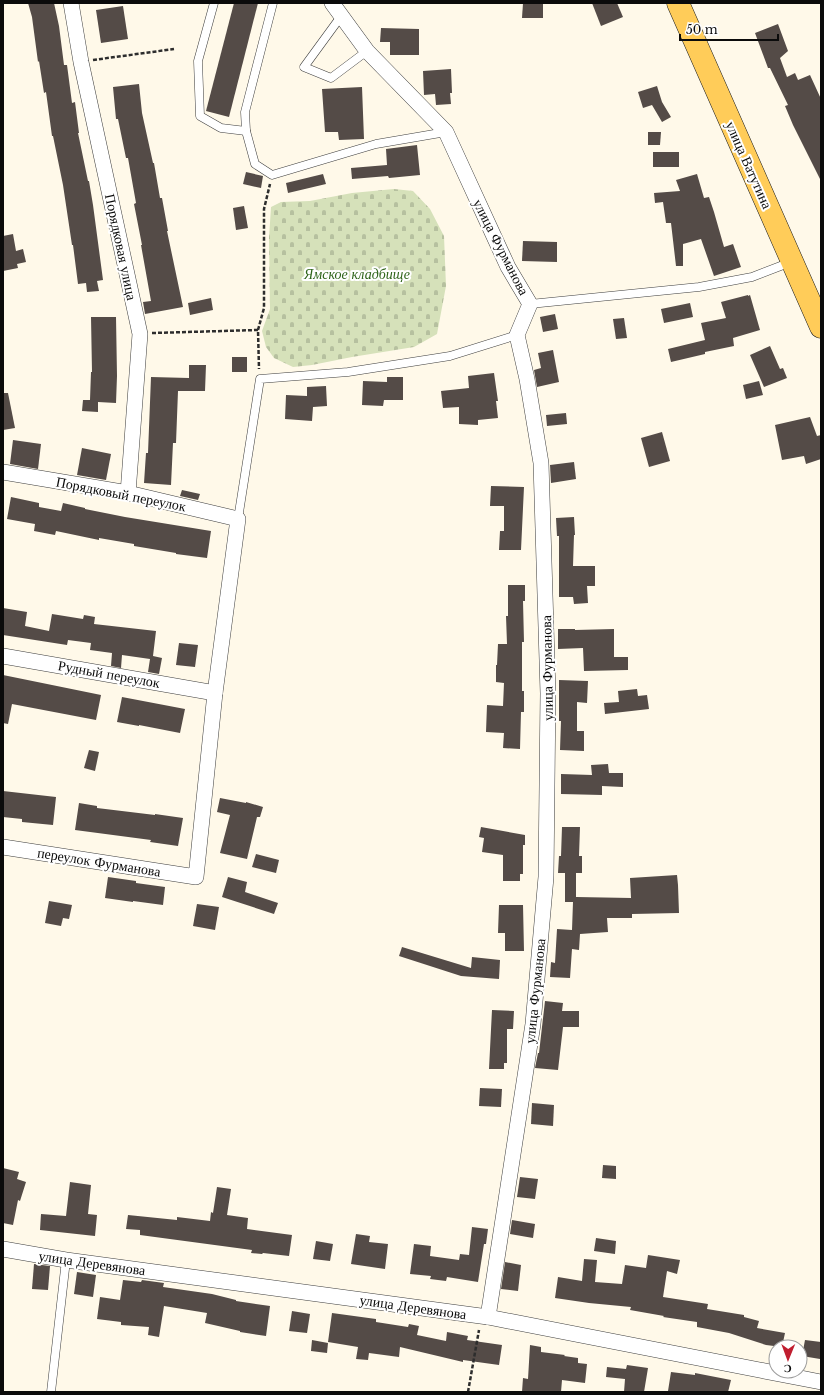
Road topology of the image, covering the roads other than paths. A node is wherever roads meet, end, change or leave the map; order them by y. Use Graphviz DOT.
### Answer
graph roads {
  1 [pos="71,3"];
  2 [pos="214,3"];
  3 [pos="273,3"];
  4 [pos="678,3"];
  5 [pos="337,9"];
  6 [pos="367,51"];
  7 [pos="246,131"];
  8 [pos="446,132"];
  9 [pos="792,262"];
  10 [pos="530,304"];
  11 [pos="821,327"];
  12 [pos="517,335"];
  13 [pos="3,472"];
  14 [pos="128,493"];
  15 [pos="238,519"];
  16 [pos="3,656"];
  17 [pos="215,693"];
  18 [pos="3,847"];
  19 [pos="3,1249"];
  20 [pos="66,1260"];
  21 [pos="488,1317"];
  22 [pos="821,1382"];
  23 [pos="51,1392"];
  1 -- 14 [label="street, Порядковая улица"];
  2 -- 7 [label="lane"];
  3 -- 7 [label="lane"];
  4 -- 9 [label="main road, улица Ватутина"];
  5 -- 6 [label="street, улица Фурманова"];
  5 -- 6 [label="lane"];
  6 -- 8 [label="street, улица Фурманова"];
  7 -- 8 [label="lane"];
  8 -- 10 [label="street, улица Фурманова"];
  9 -- 10 [label="lane"];
  9 -- 11 [label="main road, улица Ватутина"];
  10 -- 12 [label="street, улица Фурманова"];
  12 -- 15 [label="lane"];
  12 -- 21 [label="street, улица Фурманова"];
  13 -- 14 [label="street, Порядковый переулок"];
  14 -- 15 [label="street, Порядковый переулок"];
  15 -- 17 [label="street"];
  16 -- 17 [label="street, Рудный переулок"];
  17 -- 18 [label="street, переулок Фурманова"];
  19 -- 20 [label="street, улица Деревянова"];
  20 -- 21 [label="street, улица Деревянова"];
  20 -- 23 [label="lane"];
  21 -- 22 [label="street, улица Деревянова"];
}
